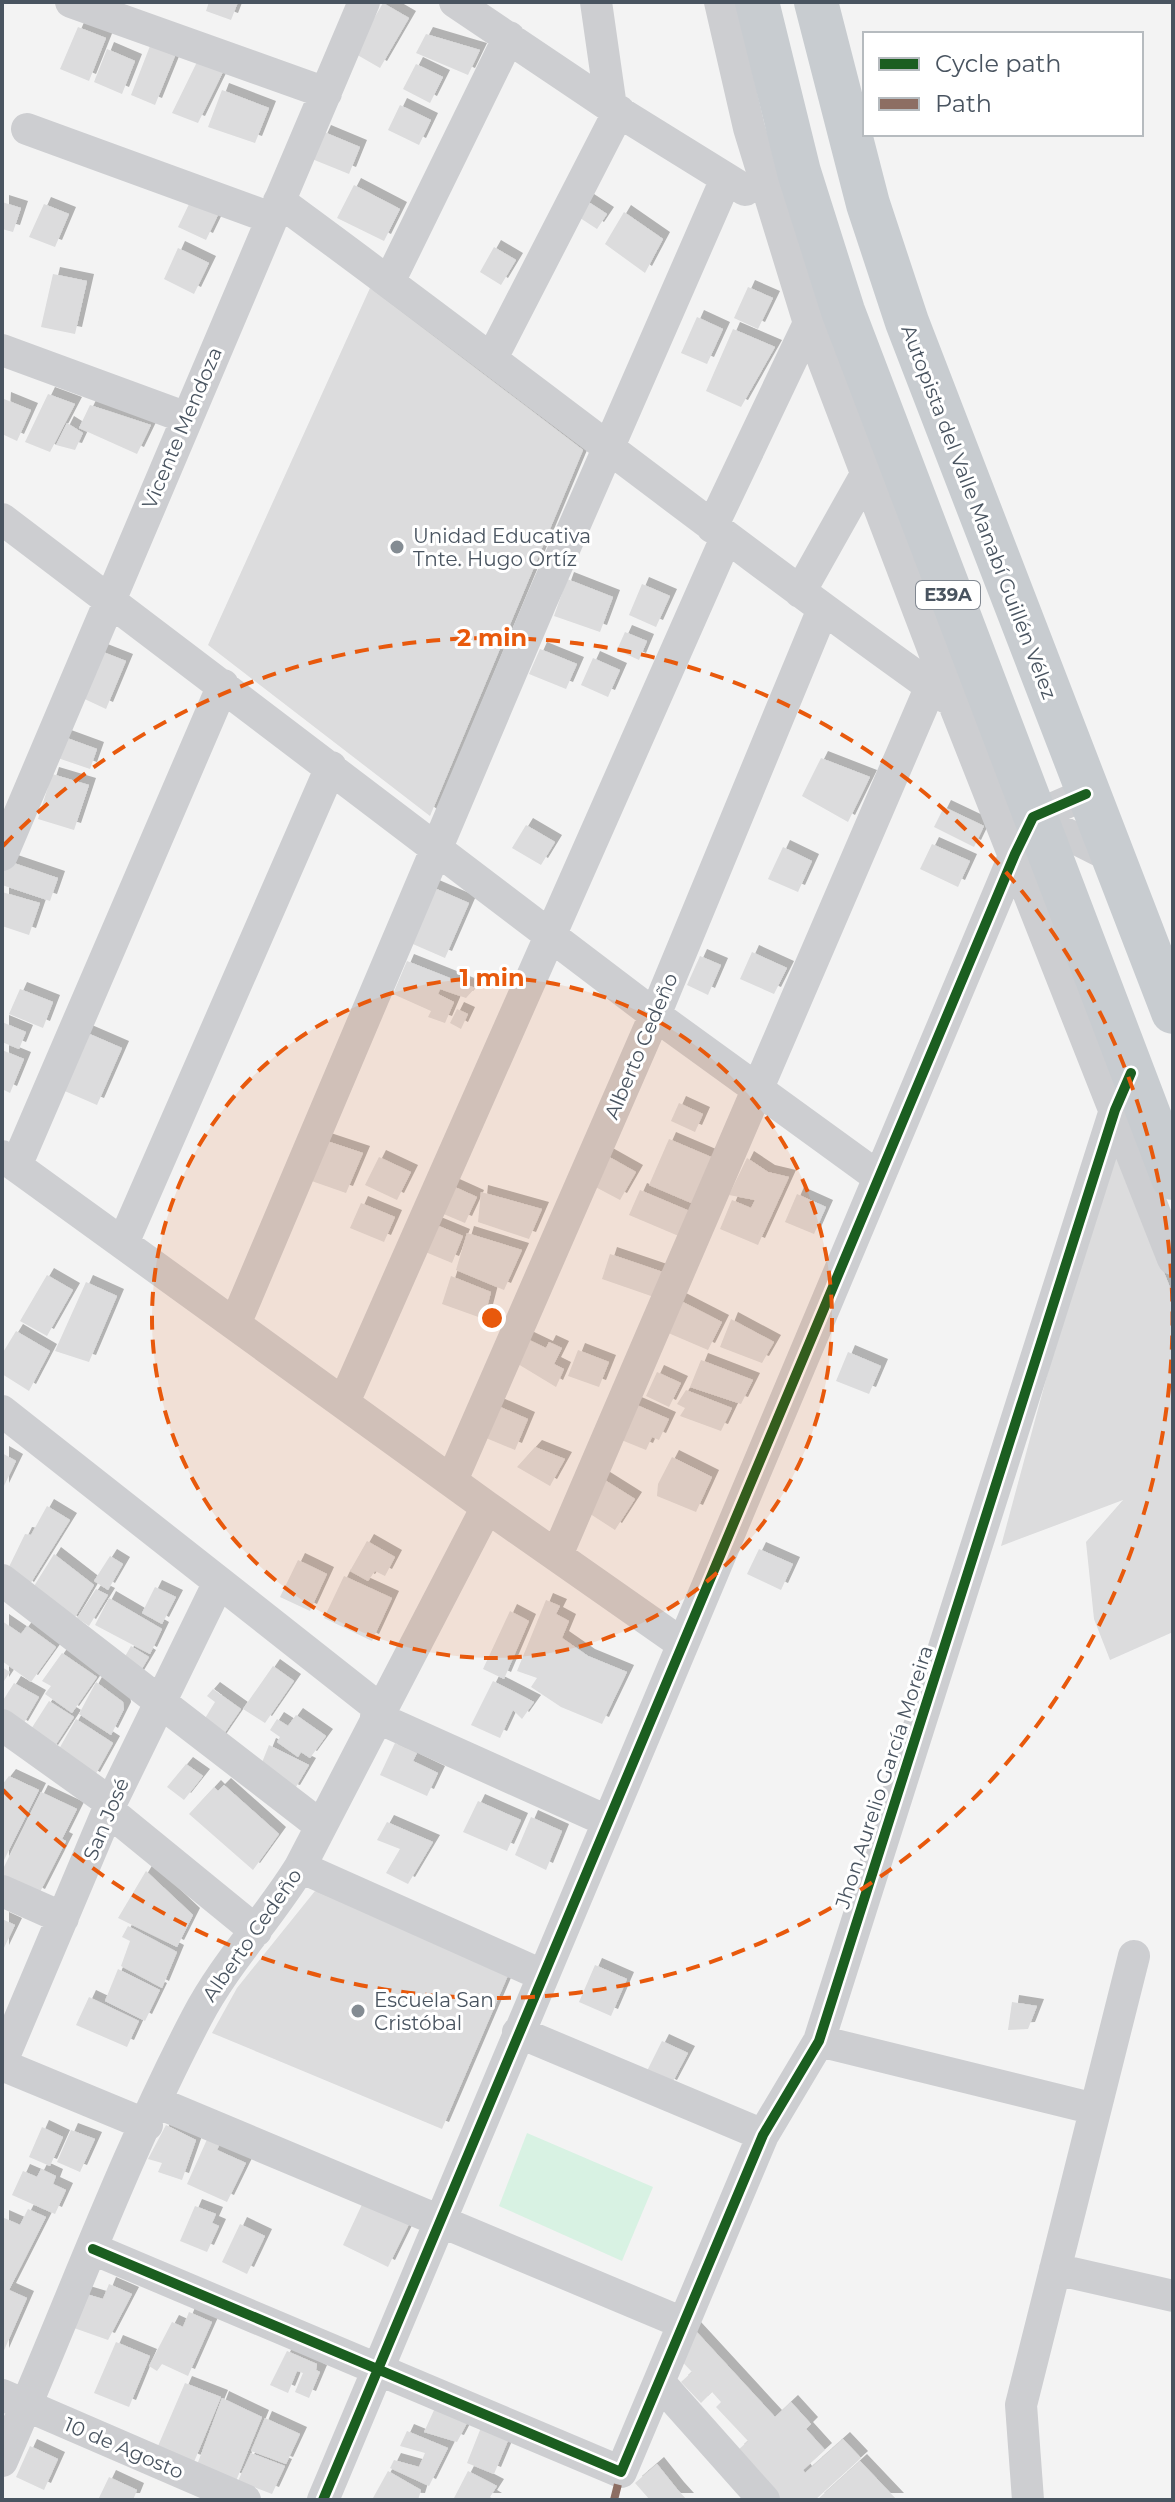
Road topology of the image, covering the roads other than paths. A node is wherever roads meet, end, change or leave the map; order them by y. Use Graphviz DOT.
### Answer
graph roads {
  1 [pos="71,2"];
  2 [pos="364,2"];
  3 [pos="455,2"];
  4 [pos="596,2"];
  5 [pos="720,2"];
  6 [pos="757,2"];
  7 [pos="816,2"];
  8 [pos="509,37"];
  9 [pos="326,93"];
  10 [pos="615,109"];
  11 [pos="27,129"];
  12 [pos="726,179"];
  13 [pos="771,205"];
  14 [pos="275,210"];
  15 [pos="816,230"];
  16 [pos="389,282"];
  17 [pos="809,323"];
  18 [pos="2,350"];
  19 [pos="492,358"];
  20 [pos="187,418"];
  21 [pos="887,435"];
  22 [pos="609,445"];
  23 [pos="866,476"];
  24 [pos="2,519"];
  25 [pos="719,533"];
  26 [pos="109,600"];
  27 [pos="812,600"];
  28 [pos="223,685"];
  29 [pos="941,685"];
  30 [pos="331,767"];
  31 [pos="1086,794"];
  32 [pos="1024,836"];
  33 [pos="438,849"];
  34 [pos="2,855"];
  35 [pos="1110,856"];
  36 [pos="549,934"];
  37 [pos="1173,1012"];
  38 [pos="655,1015"];
  39 [pos="759,1091"];
  40 [pos="1123,1091"];
  41 [pos="9,1161"];
  42 [pos="877,1176"];
  43 [pos="1173,1178"];
  44 [pos="123,1243"];
  45 [pos="1173,1259"];
  46 [pos="235,1324"];
  47 [pos="344,1402"];
  48 [pos="2,1411"];
  49 [pos="452,1480"];
  50 [pos="487,1507"];
  51 [pos="557,1555"];
  52 [pos="2,1580"];
  53 [pos="219,1582"];
  54 [pos="681,1643"];
  55 [pos="159,1703"];
  56 [pos="378,1713"];
  57 [pos="2,1725"];
  58 [pos="110,1807"];
  59 [pos="607,1821"];
  60 [pos="321,1826"];
  61 [pos="300,1867"];
  62 [pos="2,1891"];
  63 [pos="63,1918"];
  64 [pos="256,1931"];
  65 [pos="1134,1956"];
  66 [pos="542,1975"];
  67 [pos="518,2032"];
  68 [pos="819,2041"];
  69 [pos="2,2063"];
  70 [pos="1095,2109"];
  71 [pos="152,2114"];
  72 [pos="763,2135"];
  73 [pos="441,2219"];
  74 [pos="93,2249"];
  75 [pos="1055,2269"];
  76 [pos="1173,2296"];
  77 [pos="683,2323"];
  78 [pos="380,2367"];
  79 [pos="659,2382"];
  80 [pos="14,2400"];
  81 [pos="2,2461"];
  82 [pos="245,2500"];
  83 [pos="323,2500"];
  84 [pos="764,2500"];
  85 [pos="1028,2500"];
  1 -- 9 [label="street"];
  2 -- 9 [label="street, Vicente Mendoza"];
  3 -- 8 [label="street"];
  4 -- 10 [label="street"];
  5 -- 13 [label="street"];
  6 -- 15 [label="main road, E39A"];
  7 -- 31 [label="main road, Autopista del Valle Manabí Guillén Vélez / E39A"];
  8 -- 10 [label="street"];
  8 -- 16 [label="street"];
  9 -- 14 [label="street, Vicente Mendoza"];
  10 -- 12 [label="street"];
  10 -- 19 [label="street"];
  11 -- 14 [label="street"];
  12 -- 13 [label="street"];
  12 -- 22 [label="street"];
  13 -- 15 [label="street"];
  13 -- 17 [label="street"];
  14 -- 16 [label="street"];
  14 -- 20 [label="street, Vicente Mendoza"];
  15 -- 21 [label="main road, E39A"];
  16 -- 19 [label="street"];
  17 -- 23 [label="street"];
  17 -- 25 [label="street"];
  18 -- 20 [label="street"];
  19 -- 22 [label="street"];
  20 -- 26 [label="street, Vicente Mendoza"];
  21 -- 23 [label="street, Alberto Cedeño"];
  21 -- 32 [label="main road, E39A"];
  22 -- 25 [label="street"];
  22 -- 33 [label="street"];
  23 -- 27 [label="street, Alberto Cedeño"];
  23 -- 29 [label="street"];
  24 -- 26 [label="street"];
  25 -- 27 [label="street"];
  25 -- 36 [label="street"];
  26 -- 28 [label="street"];
  26 -- 34 [label="street, Vicente Mendoza"];
  27 -- 29 [label="street"];
  27 -- 38 [label="street, Alberto Cedeño"];
  28 -- 30 [label="street"];
  28 -- 41 [label="street"];
  29 -- 32 [label="street"];
  29 -- 39 [label="street"];
  30 -- 33 [label="street"];
  30 -- 44 [label="street"];
  31 -- 32 [label="street"];
  31 -- 35 [label="main road, Autopista del Valle Manabí Guillén Vélez / E39A"];
  32 -- 35 [label="street"];
  32 -- 40 [label="main road, E39A"];
  32 -- 42 [label="street"];
  33 -- 36 [label="street"];
  33 -- 46 [label="street"];
  35 -- 37 [label="main road, Autopista del Valle Manabí Guillén Vélez / E39A"];
  36 -- 38 [label="street"];
  36 -- 47 [label="street"];
  38 -- 39 [label="street"];
  38 -- 49 [label="street, Alberto Cedeño"];
  39 -- 42 [label="street"];
  39 -- 51 [label="street"];
  40 -- 43 [label="main road, E39A"];
  40 -- 45 [label="street"];
  40 -- 68 [label="street, Jhon Aurelio García Moreira"];
  41 -- 44 [label="street"];
  42 -- 54 [label="street"];
  44 -- 46 [label="street"];
  46 -- 47 [label="street"];
  47 -- 49 [label="street"];
  48 -- 53 [label="street"];
  49 -- 50 [label="street"];
  50 -- 51 [label="street"];
  50 -- 56 [label="street, Alberto Cedeño"];
  51 -- 54 [label="street"];
  52 -- 55 [label="street"];
  53 -- 55 [label="street, San José"];
  53 -- 56 [label="street"];
  54 -- 59 [label="street"];
  55 -- 58 [label="street, San José"];
  55 -- 60 [label="street"];
  56 -- 59 [label="street"];
  56 -- 60 [label="street, Alberto Cedeño"];
  57 -- 58 [label="street"];
  58 -- 63 [label="street, San José"];
  58 -- 64 [label="street"];
  59 -- 66 [label="street"];
  60 -- 61 [label="street, Alberto Cedeño"];
  61 -- 64 [label="street, Alberto Cedeño"];
  61 -- 66 [label="street"];
  62 -- 63 [label="street"];
  63 -- 69 [label="street, San José"];
  64 -- 71 [label="street, Alberto Cedeño"];
  65 -- 70 [label="street"];
  66 -- 67 [label="street"];
  67 -- 72 [label="street"];
  67 -- 73 [label="street"];
  68 -- 70 [label="street"];
  68 -- 72 [label="street, Jhon Aurelio García Moreira"];
  69 -- 71 [label="street"];
  70 -- 75 [label="street"];
  71 -- 73 [label="street"];
  71 -- 74 [label="street, Alberto Cedeño"];
  72 -- 77 [label="street, Jhon Aurelio García Moreira"];
  73 -- 77 [label="street"];
  73 -- 78 [label="street"];
  74 -- 78 [label="street"];
  74 -- 80 [label="street, Alberto Cedeño"];
  75 -- 76 [label="street"];
  75 -- 85 [label="street"];
  77 -- 79 [label="street, Jhon Aurelio García Moreira"];
  78 -- 79 [label="street, Jhon Aurelio García Moreira"];
  78 -- 83 [label="street"];
  79 -- 84 [label="street"];
  80 -- 81 [label="street, Alberto Cedeño"];
  80 -- 82 [label="street, 10 de Agosto"];
}
